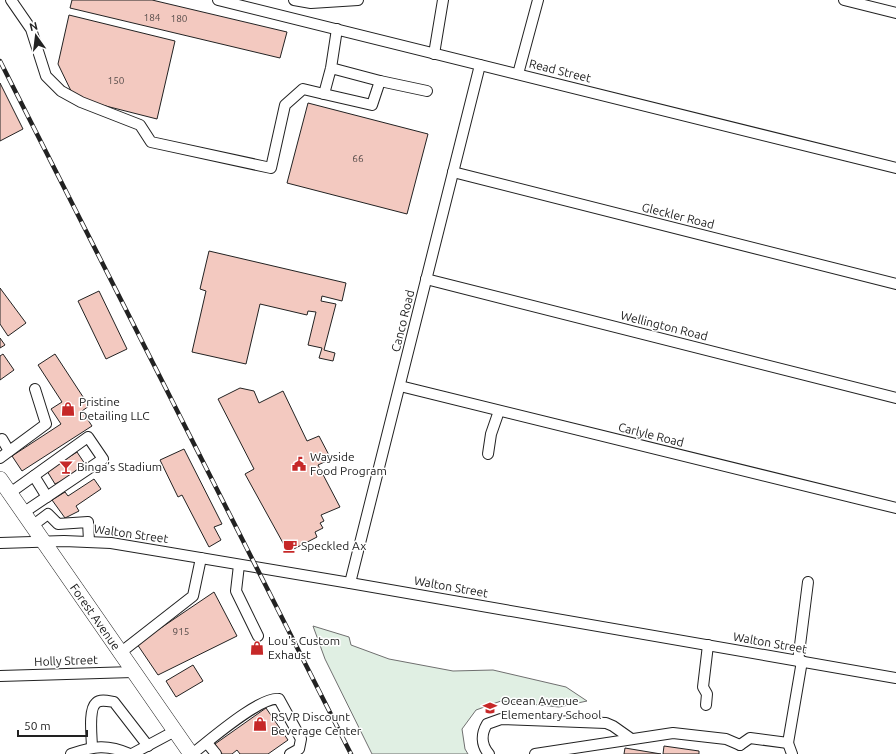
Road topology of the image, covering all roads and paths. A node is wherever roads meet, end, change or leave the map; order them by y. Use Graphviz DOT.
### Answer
graph roads {
  1 [pos="12,0"];
  2 [pos="218,0"];
  3 [pos="294,0"];
  4 [pos="358,0"];
  5 [pos="443,0"];
  6 [pos="538,0"];
  7 [pos="844,0"];
  8 [pos="896,13"];
  9 [pos="290,18"];
  10 [pos="338,29"];
  11 [pos="434,54"];
  12 [pos="480,65"];
  13 [pos="331,68"];
  14 [pos="518,74"];
  15 [pos="380,81"];
  16 [pos="427,91"];
  17 [pos="324,94"];
  18 [pos="896,168"];
  19 [pos="453,172"];
  20 [pos="426,279"];
  21 [pos="896,284"];
  22 [pos="400,386"];
  23 [pos="35,389"];
  24 [pos="896,398"];
  25 [pos="499,411"];
  26 [pos="1,438"];
  27 [pos="9,451"];
  28 [pos="488,454"];
  29 [pos="0,458"];
  30 [pos="34,476"];
  31 [pos="0,479"];
  32 [pos="10,493"];
  33 [pos="47,497"];
  34 [pos="896,508"];
  35 [pos="23,513"];
  36 [pos="32,526"];
  37 [pos="42,541"];
  38 [pos="89,541"];
  39 [pos="0,544"];
  40 [pos="201,558"];
  41 [pos="239,565"];
  42 [pos="808,582"];
  43 [pos="350,583"];
  44 [pos="258,636"];
  45 [pos="708,645"];
  46 [pos="120,653"];
  47 [pos="800,661"];
  48 [pos="133,672"];
  49 [pos="0,676"];
  50 [pos="896,678"];
  51 [pos="706,705"];
  52 [pos="175,731"];
  53 [pos="630,738"];
  54 [pos="207,742"];
  55 [pos="788,743"];
  56 [pos="148,746"];
  57 [pos="92,748"];
  58 [pos="739,749"];
  59 [pos="71,754"];
  60 [pos="131,754"];
  61 [pos="192,754"];
  62 [pos="216,754"];
  63 [pos="290,754"];
  64 [pos="489,754"];
  65 [pos="534,754"];
  66 [pos="792,754"];
  1 -- 17 [label="street"];
  2 -- 9 [label="street, Read Street"];
  3 -- 4 [label="street"];
  3 -- 9 [label="street"];
  5 -- 11 [label="street"];
  6 -- 14 [label="street"];
  7 -- 8 [label="street"];
  9 -- 10 [label="street, Read Street"];
  10 -- 11 [label="street, Read Street"];
  10 -- 13 [label="street"];
  11 -- 12 [label="street, Read Street"];
  12 -- 14 [label="street, Read Street"];
  12 -- 19 [label="street, Canco Road"];
  13 -- 15 [label="street"];
  13 -- 17 [label="street"];
  14 -- 18 [label="street, Read Street"];
  15 -- 16 [label="street"];
  15 -- 17 [label="street"];
  19 -- 20 [label="street, Canco Road"];
  19 -- 21 [label="street, Gleckler Road"];
  20 -- 22 [label="street, Canco Road"];
  20 -- 24 [label="street, Wellington Road"];
  22 -- 25 [label="street, Carlyle Road"];
  22 -- 43 [label="street, Canco Road"];
  23 -- 27 [label="street"];
  25 -- 28 [label="street"];
  25 -- 34 [label="street, Carlyle Road"];
  26 -- 27 [label="street"];
  27 -- 29 [label="street"];
  30 -- 32 [label="street"];
  30 -- 33 [label="street"];
  30 -- 33 [label="street"];
  31 -- 32 [label="highway, Forest Avenue"];
  32 -- 35 [label="highway, Forest Avenue"];
  33 -- 35 [label="street"];
  35 -- 36 [label="highway, Forest Avenue"];
  36 -- 37 [label="highway, Forest Avenue"];
  36 -- 38 [label="street"];
  37 -- 38 [label="street, Walton Street"];
  37 -- 39 [label="street, Walton Street"];
  37 -- 46 [label="highway, Forest Avenue"];
  38 -- 40 [label="street, Walton Street"];
  40 -- 41 [label="street, Walton Street"];
  40 -- 46 [label="street"];
  41 -- 43 [label="street, Walton Street"];
  41 -- 44 [label="street"];
  42 -- 47 [label="street"];
  43 -- 45 [label="street, Walton Street"];
  45 -- 47 [label="street, Walton Street"];
  45 -- 51 [label="street"];
  46 -- 48 [label="highway, Forest Avenue"];
  47 -- 50 [label="street, Walton Street"];
  47 -- 55 [label="street"];
  48 -- 49 [label="street, Holly Street"];
  48 -- 52 [label="highway, Forest Avenue"];
  52 -- 56 [label="street"];
  52 -- 61 [label="highway, Forest Avenue"];
  53 -- 58 [label="street"];
  53 -- 64 [label="street"];
  53 -- 65 [label="street"];
  54 -- 61 [label="street"];
  54 -- 62 [label="street"];
  54 -- 63 [label="street"];
  55 -- 58 [label="street"];
  55 -- 66 [label="street"];
  56 -- 57 [label="street"];
  56 -- 60 [label="street"];
  57 -- 59 [label="street"];
  57 -- 60 [label="street"];
}
